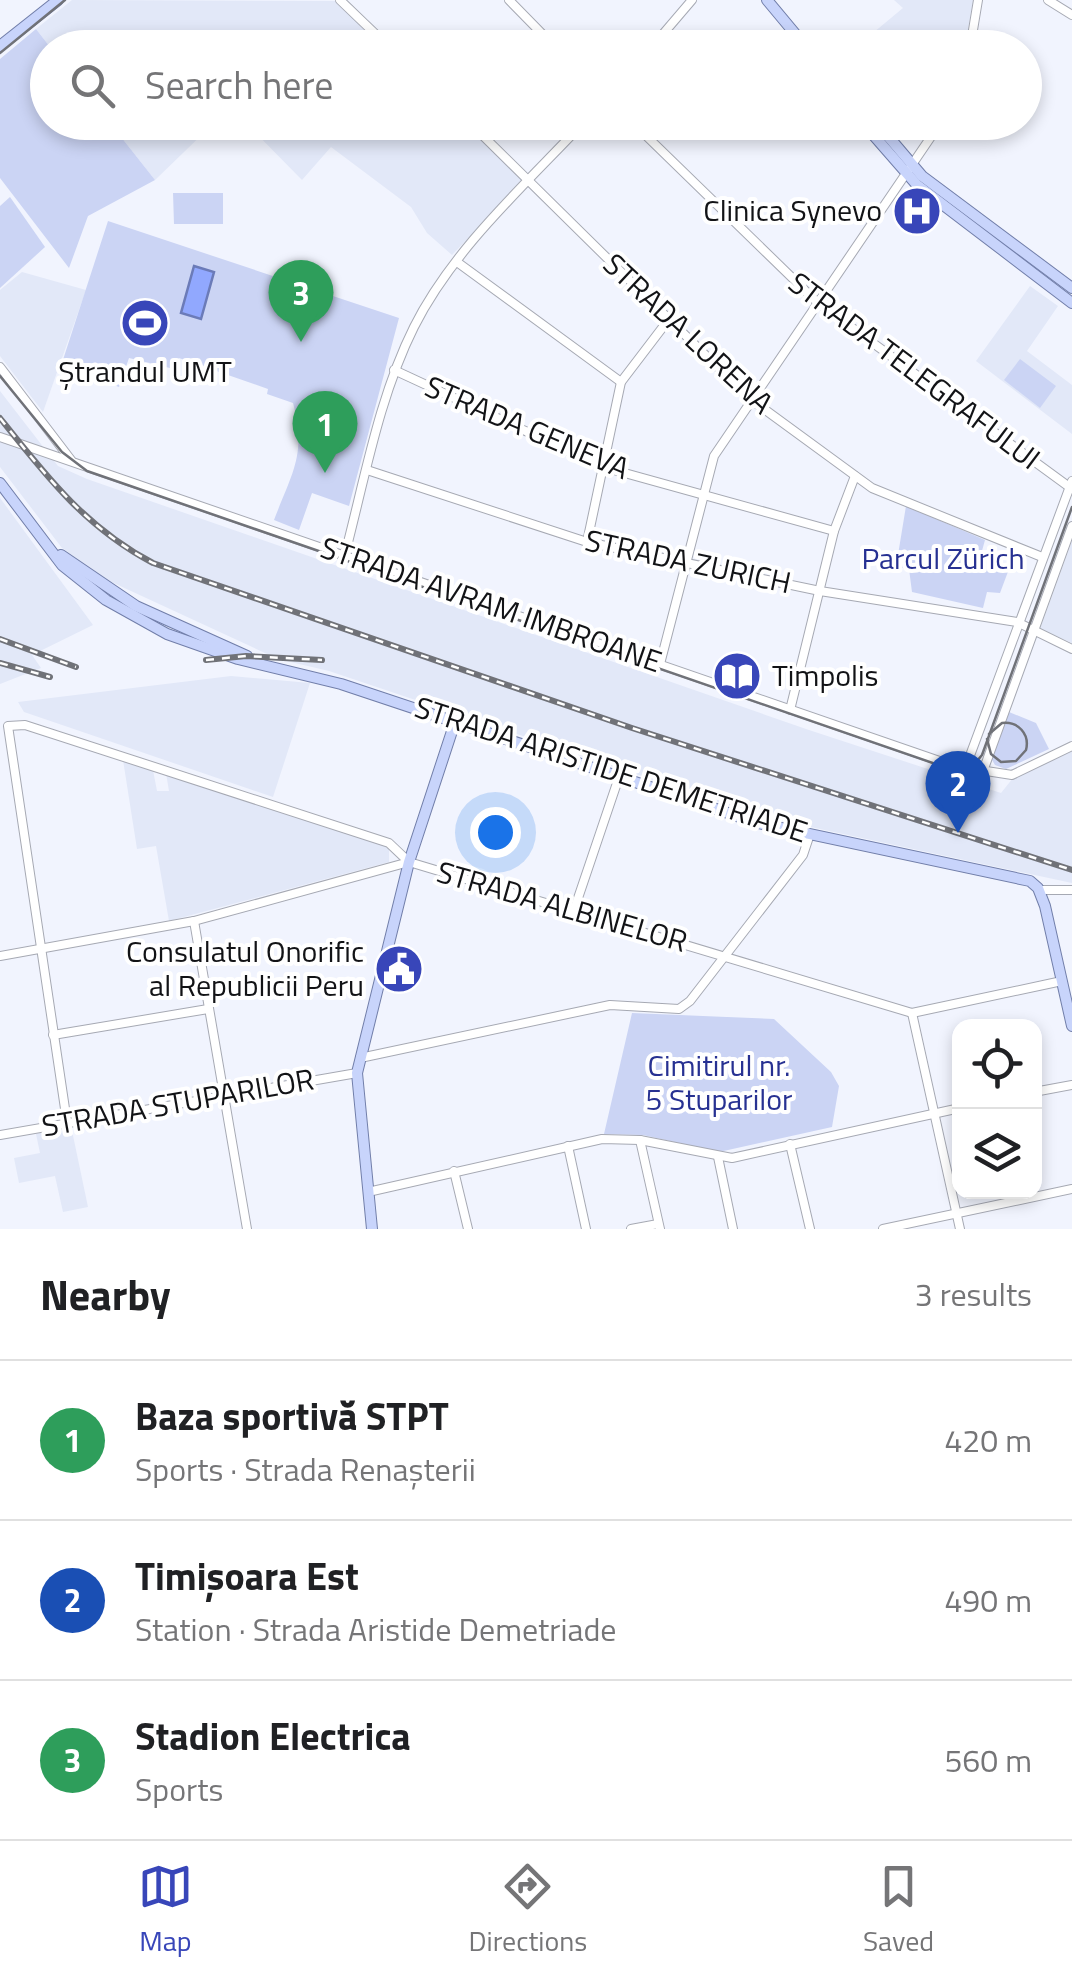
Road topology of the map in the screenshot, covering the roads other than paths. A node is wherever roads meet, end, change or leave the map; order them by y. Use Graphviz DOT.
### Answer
graph roads {
  1 [pos="58,0"];
  2 [pos="340,0"];
  3 [pos="509,0"];
  4 [pos="692,0"];
  5 [pos="767,0"];
  6 [pos="978,0"];
  7 [pos="1048,0"];
  8 [pos="1072,15"];
  9 [pos="371,30"];
  10 [pos="538,30"];
  11 [pos="667,30"];
  12 [pos="792,30"];
  13 [pos="973,30"];
  14 [pos="0,46"];
  15 [pos="488,140"];
  16 [pos="567,140"];
  17 [pos="650,140"];
  18 [pos="880,140"];
  19 [pos="889,140"];
  20 [pos="929,140"];
  21 [pos="910,170"];
  22 [pos="530,180"];
  23 [pos="457,262"];
  24 [pos="1072,288"];
  25 [pos="817,302"];
  26 [pos="1072,303"];
  27 [pos="669,319"];
  28 [pos="0,367"];
  29 [pos="394,370"];
  30 [pos="621,382"];
  31 [pos="750,398"];
  32 [pos="0,437"];
  33 [pos="71,460"];
  34 [pos="603,467"];
  35 [pos="367,470"];
  36 [pos="854,476"];
  37 [pos="0,483"];
  38 [pos="1071,486"];
  39 [pos="701,493"];
  40 [pos="1072,526"];
  41 [pos="834,531"];
  42 [pos="587,542"];
  43 [pos="345,554"];
  44 [pos="1042,557"];
  45 [pos="687,564"];
  46 [pos="820,590"];
  47 [pos="1017,622"];
  48 [pos="1033,633"];
  49 [pos="1072,649"];
  50 [pos="660,664"];
  51 [pos="790,710"];
  52 [pos="455,722"];
  53 [pos="1072,746"];
  54 [pos="965,770"];
  55 [pos="982,774"];
  56 [pos="620,777"];
  57 [pos="810,834"];
  58 [pos="409,862"];
  59 [pos="1039,890"];
  60 [pos="1072,890"];
  61 [pos="574,910"];
  62 [pos="194,921"];
  63 [pos="40,949"];
  64 [pos="0,956"];
  65 [pos="726,956"];
  66 [pos="1062,981"];
  67 [pos="208,1009"];
  68 [pos="912,1013"];
  69 [pos="1072,1026"];
  70 [pos="53,1035"];
  71 [pos="360,1058"];
  72 [pos="357,1073"];
  73 [pos="1072,1085"];
  74 [pos="1042,1091"];
  75 [pos="222,1094"];
  76 [pos="955,1109"];
  77 [pos="934,1113"];
  78 [pos="67,1122"];
  79 [pos="0,1135"];
  80 [pos="640,1140"];
  81 [pos="790,1144"];
  82 [pos="568,1146"];
  83 [pos="718,1157"];
  84 [pos="454,1171"];
  85 [pos="1072,1190"];
  86 [pos="368,1192"];
  87 [pos="956,1213"];
  88 [pos="659,1226"];
  89 [pos="247,1229"];
  90 [pos="372,1229"];
  91 [pos="468,1229"];
  92 [pos="586,1229"];
  93 [pos="631,1229"];
  94 [pos="734,1229"];
  95 [pos="810,1229"];
  96 [pos="882,1229"];
  97 [pos="960,1229"];
  1 -- 14 [label="main road"];
  2 -- 9 [label="street"];
  3 -- 10 [label="street"];
  4 -- 11 [label="street"];
  5 -- 12 [label="main road"];
  6 -- 13 [label="street"];
  7 -- 8 [label="street"];
  15 -- 22 [label="street, STRADA LORENA"];
  16 -- 22 [label="street"];
  17 -- 25 [label="street, STRADA TELEGRAFULUI"];
  18 -- 21 [label="main road"];
  19 -- 21 [label="main road"];
  20 -- 21 [label="street"];
  21 -- 24 [label="main road"];
  21 -- 25 [label="street"];
  21 -- 26 [label="main road"];
  22 -- 23 [label="street"];
  22 -- 27 [label="street, STRADA LORENA"];
  23 -- 29 [label="street"];
  23 -- 30 [label="street"];
  25 -- 31 [label="street"];
  25 -- 38 [label="street, STRADA TELEGRAFULUI"];
  27 -- 30 [label="street"];
  27 -- 31 [label="street, STRADA LORENA"];
  28 -- 33 [label="street"];
  29 -- 34 [label="street, STRADA GENEVA"];
  29 -- 35 [label="street"];
  30 -- 34 [label="street"];
  31 -- 36 [label="street, STRADA LORENA"];
  31 -- 39 [label="street"];
  32 -- 33 [label="street, STRADA AVRAM IMBROANE"];
  33 -- 43 [label="street, STRADA AVRAM IMBROANE"];
  34 -- 39 [label="street, STRADA GENEVA"];
  34 -- 42 [label="street"];
  35 -- 42 [label="street, STRADA ZURICH"];
  35 -- 43 [label="street"];
  36 -- 41 [label="street"];
  36 -- 44 [label="street, STRADA LORENA"];
  37 -- 52 [label="main road, STRADA ARISTIDE DEMETRIADE"];
  38 -- 44 [label="street"];
  39 -- 41 [label="street, STRADA GENEVA"];
  39 -- 45 [label="street"];
  40 -- 48 [label="street"];
  41 -- 46 [label="street"];
  42 -- 45 [label="street, STRADA ZURICH"];
  43 -- 50 [label="street, STRADA AVRAM IMBROANE"];
  44 -- 47 [label="street"];
  45 -- 46 [label="street, STRADA ZURICH"];
  45 -- 50 [label="street"];
  46 -- 47 [label="street, STRADA ZURICH"];
  46 -- 51 [label="street"];
  47 -- 48 [label="street"];
  47 -- 54 [label="street"];
  48 -- 49 [label="street"];
  48 -- 55 [label="street"];
  50 -- 51 [label="street, STRADA AVRAM IMBROANE"];
  51 -- 54 [label="street, STRADA AVRAM IMBROANE"];
  52 -- 56 [label="main road, STRADA ARISTIDE DEMETRIADE"];
  52 -- 58 [label="main road"];
  53 -- 55 [label="street"];
  54 -- 55 [label="street, STRADA AVRAM IMBROANE"];
  56 -- 57 [label="main road, STRADA ARISTIDE DEMETRIADE"];
  56 -- 61 [label="street"];
  57 -- 59 [label="main road, STRADA ARISTIDE DEMETRIADE"];
  57 -- 65 [label="street"];
  58 -- 61 [label="street, STRADA ALBINELOR"];
  58 -- 62 [label="street, STRADA ALBINELOR"];
  58 -- 63 [label="street"];
  58 -- 71 [label="main road"];
  59 -- 60 [label="street, STRADA ARISTIDE DEMETRIADE"];
  59 -- 66 [label="main road"];
  61 -- 65 [label="street, STRADA ALBINELOR"];
  62 -- 63 [label="street, STRADA ALBINELOR"];
  62 -- 67 [label="street"];
  63 -- 64 [label="street, STRADA ALBINELOR"];
  63 -- 70 [label="street"];
  65 -- 68 [label="street, STRADA ALBINELOR"];
  65 -- 71 [label="street"];
  66 -- 68 [label="street, STRADA ALBINELOR"];
  66 -- 69 [label="main road"];
  67 -- 70 [label="street"];
  67 -- 75 [label="street"];
  68 -- 77 [label="street"];
  70 -- 78 [label="street"];
  71 -- 72 [label="main road"];
  72 -- 75 [label="street, STRADA STUPARILOR"];
  72 -- 86 [label="main road"];
  73 -- 74 [label="street"];
  75 -- 78 [label="street, STRADA STUPARILOR"];
  75 -- 89 [label="street"];
  76 -- 77 [label="street"];
  77 -- 81 [label="street"];
  77 -- 87 [label="street"];
  78 -- 79 [label="street, STRADA STUPARILOR"];
  80 -- 82 [label="street"];
  80 -- 83 [label="street"];
  80 -- 88 [label="street"];
  81 -- 83 [label="street"];
  81 -- 95 [label="street"];
  82 -- 84 [label="street"];
  82 -- 92 [label="street"];
  83 -- 94 [label="street"];
  84 -- 86 [label="street"];
  84 -- 91 [label="street"];
  85 -- 87 [label="street"];
  86 -- 90 [label="main road"];
  87 -- 96 [label="street"];
  87 -- 97 [label="street"];
  88 -- 93 [label="street"];
}
